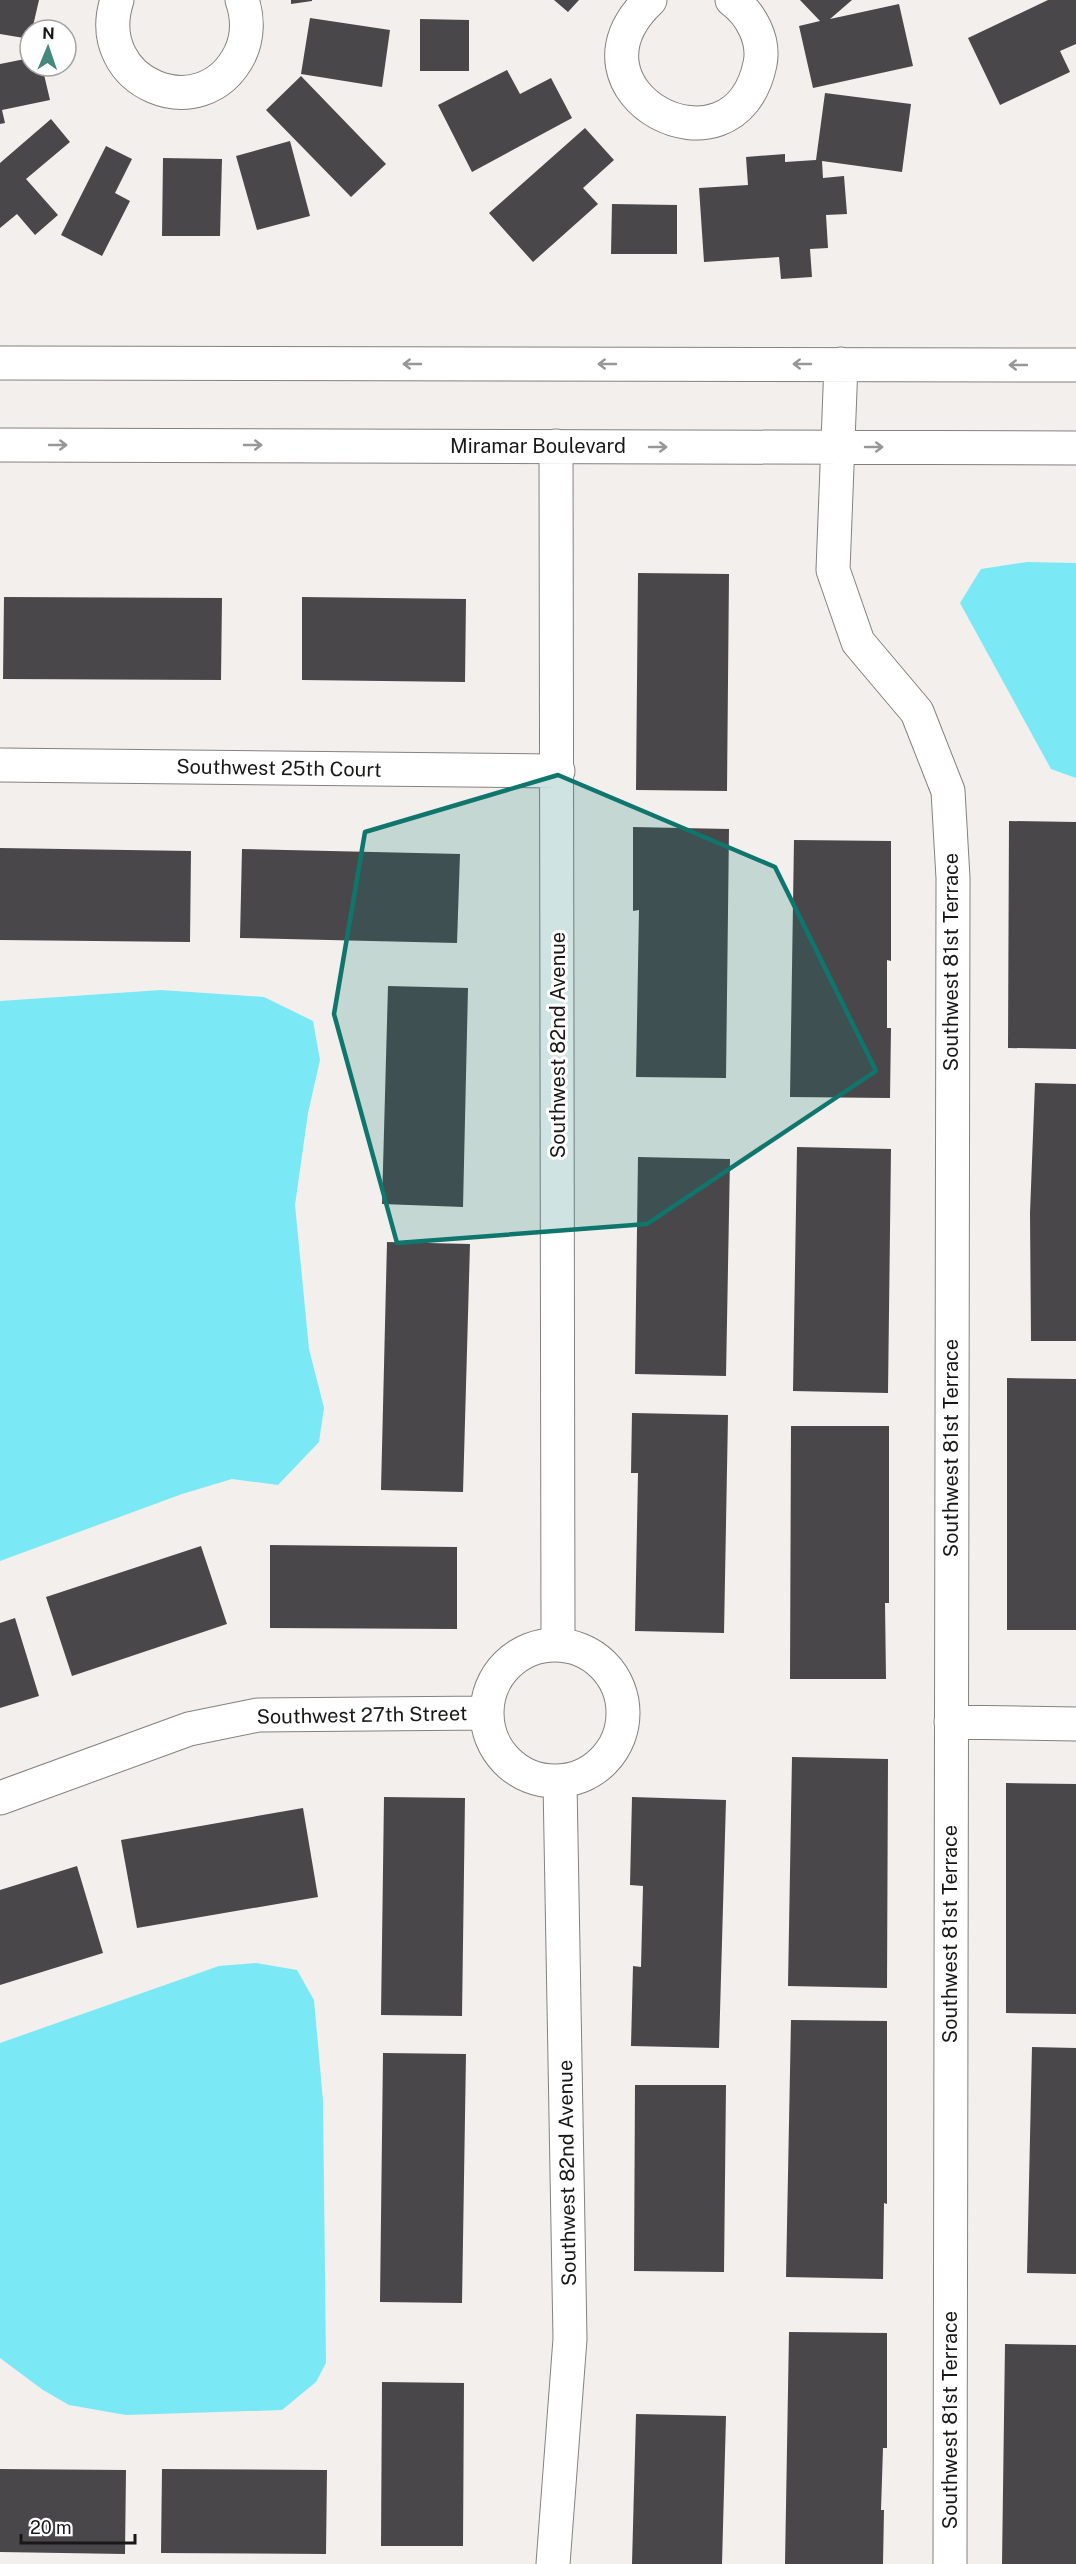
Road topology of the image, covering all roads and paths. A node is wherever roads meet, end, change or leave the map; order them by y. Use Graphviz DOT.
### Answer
graph roads {
  1 [pos="117,0"];
  2 [pos="242,0"];
  3 [pos="650,0"];
  4 [pos="739,2"];
  5 [pos="0,363"];
  6 [pos="841,364"];
  7 [pos="1076,365"];
  8 [pos="0,444"];
  9 [pos="556,446"];
  10 [pos="838,447"];
  11 [pos="1076,448"];
  12 [pos="0,765"];
  13 [pos="558,771"];
  14 [pos="558,1644"];
  15 [pos="486,1713"];
  16 [pos="951,1722"];
  17 [pos="1076,1724"];
  18 [pos="560,1782"];
  19 [pos="0,1798"];
  20 [pos="553,2564"];
  21 [pos="950,2564"];
  1 -- 2 [label="street"];
  3 -- 4 [label="street"];
  6 -- 5 [label="street, one-way"];
  7 -- 6 [label="street, one-way"];
  6 -- 10 [label="street, Southwest 81st Terrace"];
  8 -- 9 [label="street, Miramar Boulevard, one-way"];
  9 -- 10 [label="street, Miramar Boulevard, one-way"];
  9 -- 13 [label="street, Southwest 82nd Avenue"];
  10 -- 11 [label="street, Miramar Boulevard, one-way"];
  10 -- 16 [label="street, Southwest 81st Terrace"];
  12 -- 13 [label="street, Southwest 25th Court"];
  13 -- 14 [label="street, Southwest 82nd Avenue"];
  14 -- 15 [label="street"];
  14 -- 18 [label="street"];
  15 -- 18 [label="street"];
  15 -- 19 [label="street, Southwest 27th Street"];
  16 -- 17 [label="street"];
  16 -- 21 [label="street, Southwest 81st Terrace"];
  18 -- 20 [label="street, Southwest 82nd Avenue"];
}
